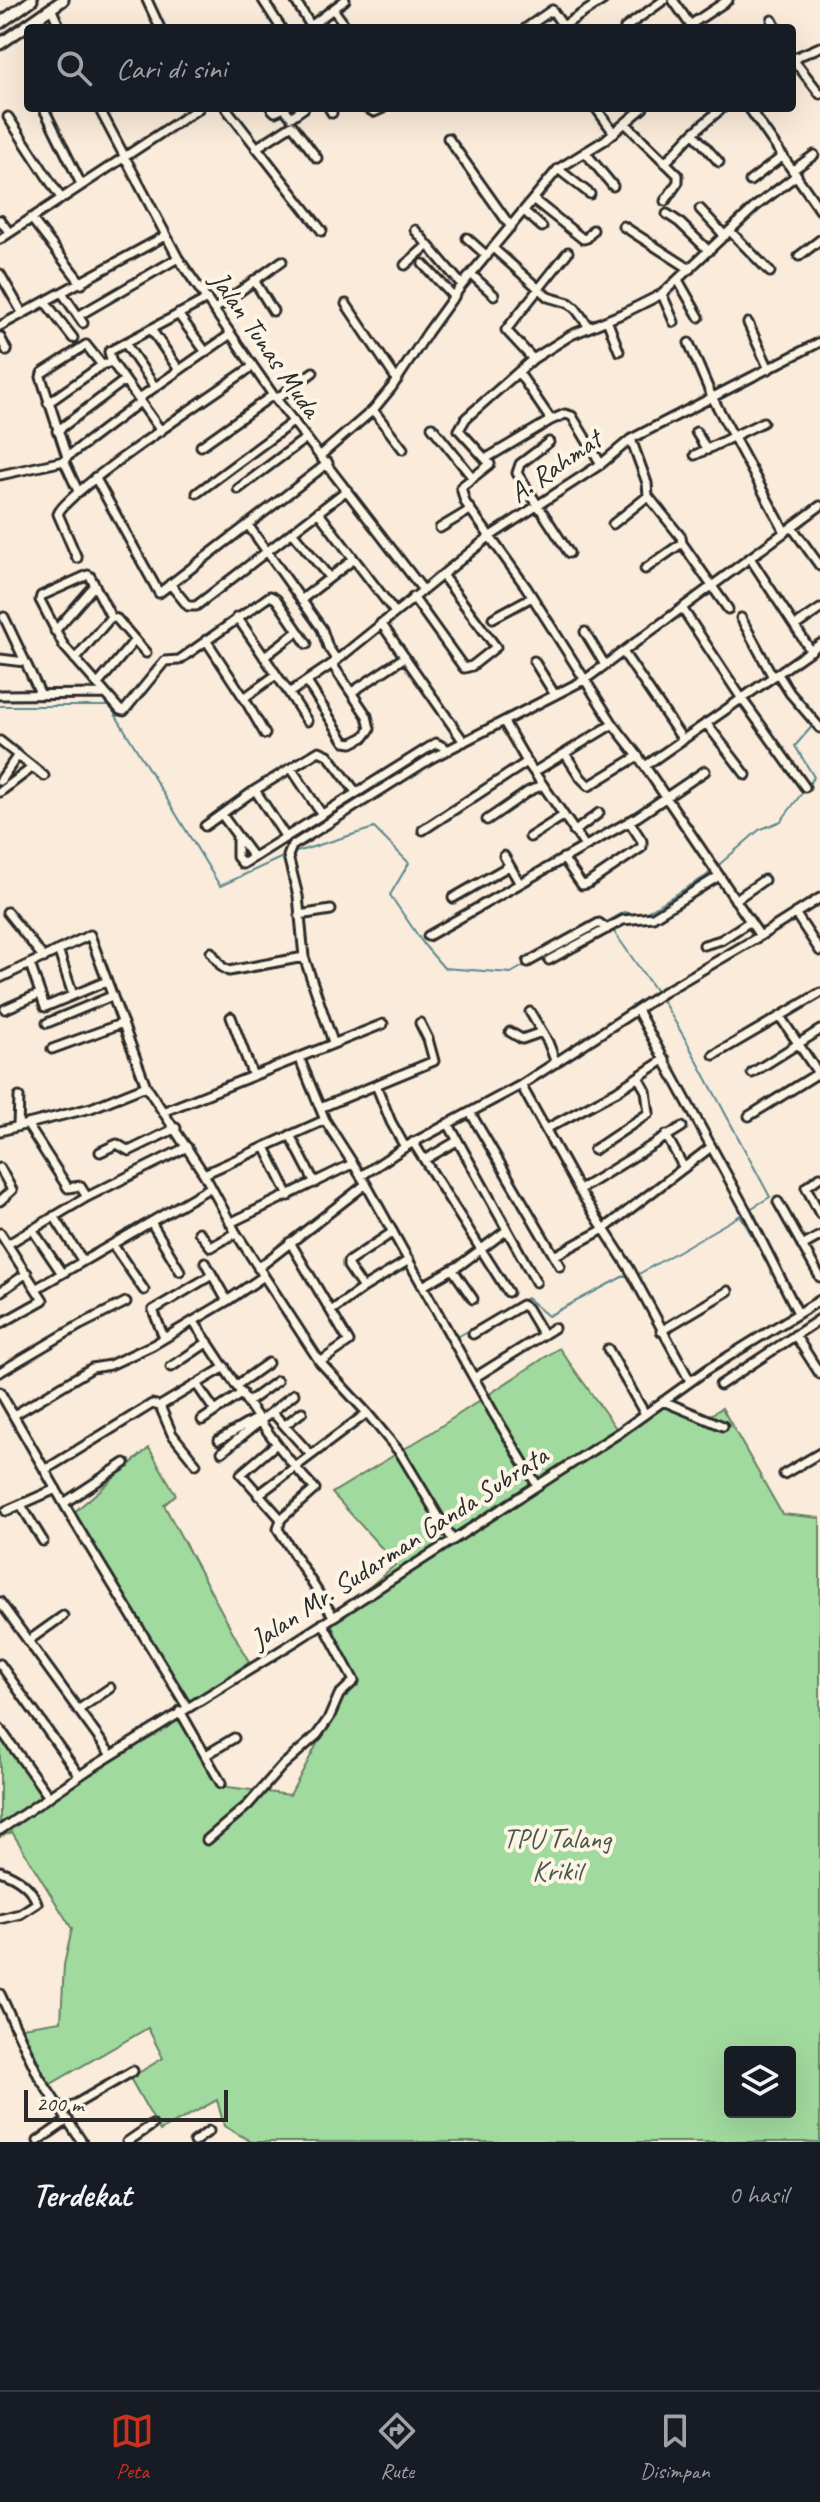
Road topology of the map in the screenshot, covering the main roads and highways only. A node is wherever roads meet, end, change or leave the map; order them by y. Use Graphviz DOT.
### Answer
graph roads {
  1 [pos="32,0"];
  2 [pos="63,0"];
  3 [pos="0,23"];
  4 [pos="28,24"];
  5 [pos="24,27"];
  6 [pos="0,44"];
  1 -- 3 [label="main road"];
  2 -- 4 [label="main road"];
  5 -- 6 [label="main road"];
}
